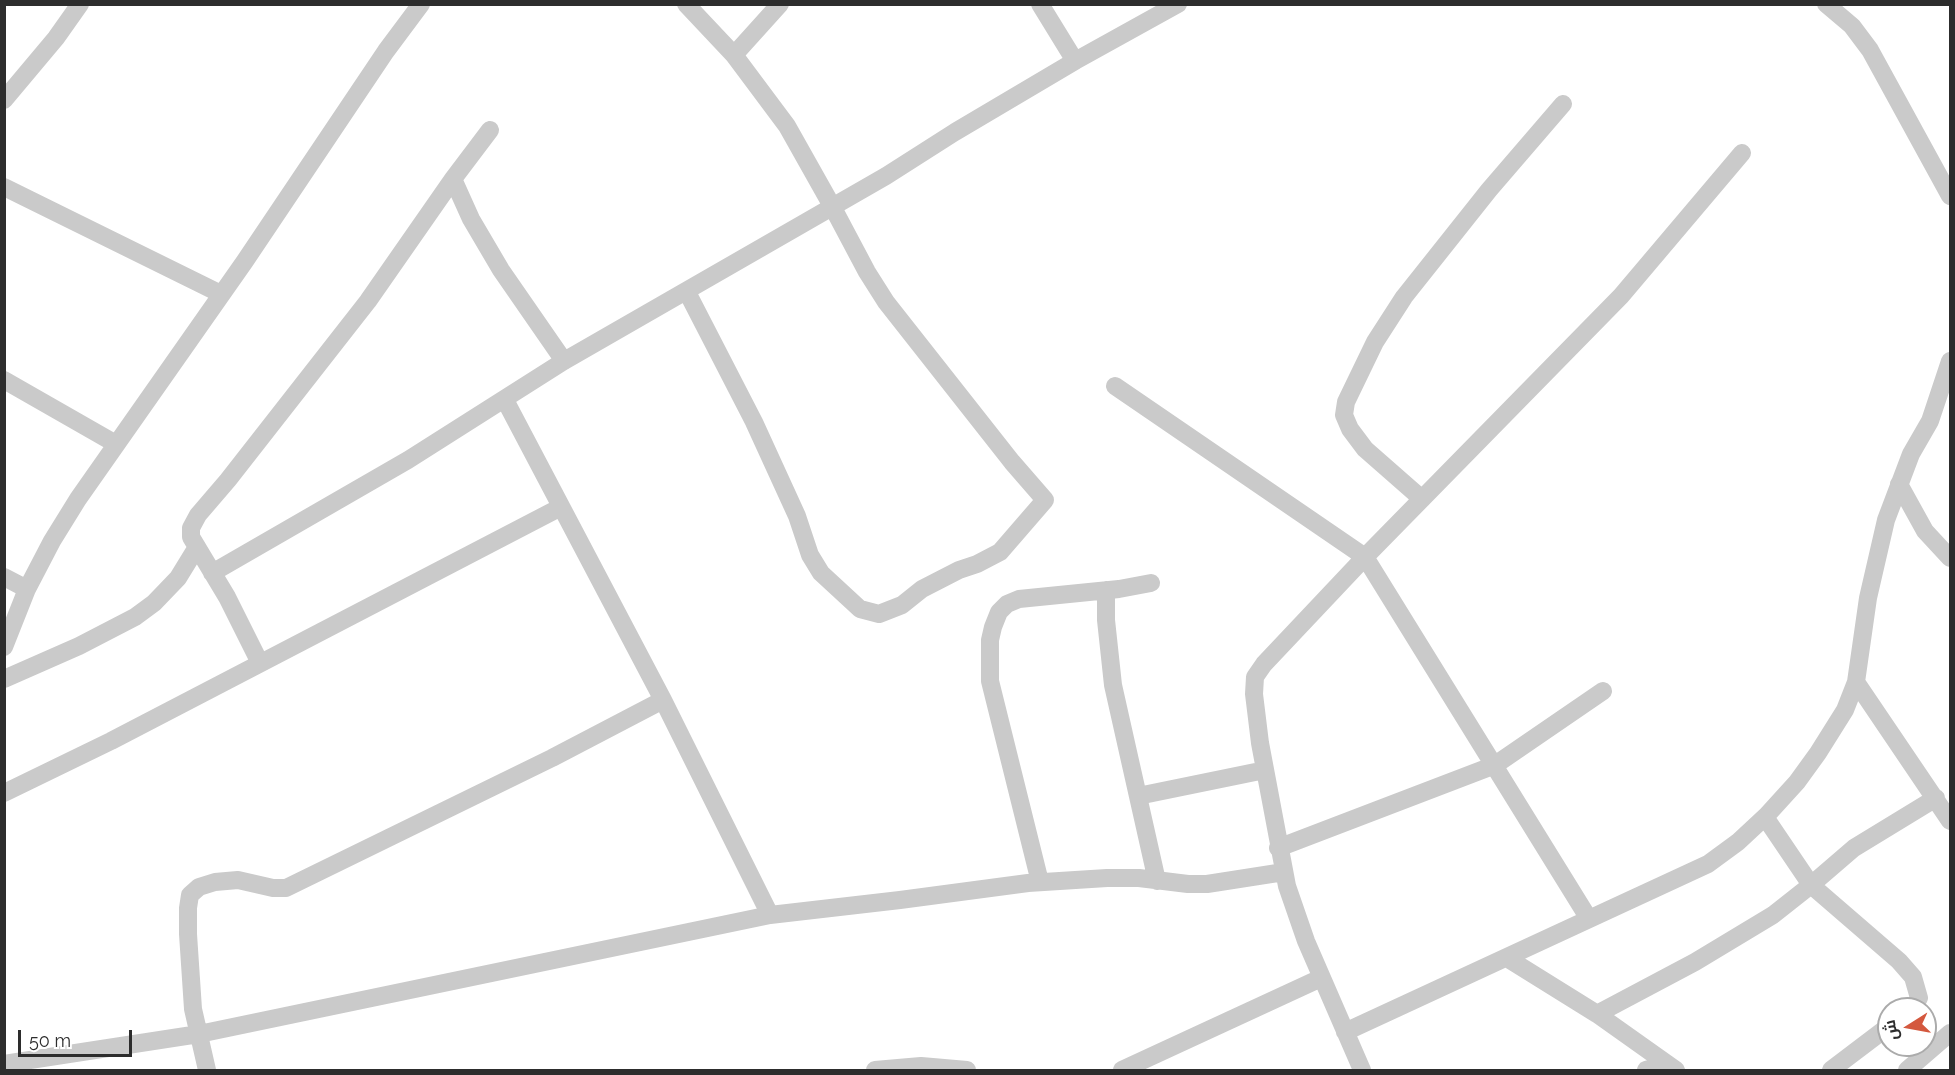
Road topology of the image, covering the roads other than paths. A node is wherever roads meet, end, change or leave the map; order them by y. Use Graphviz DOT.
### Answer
graph roads {
  1 [pos="80,4"];
  2 [pos="421,4"];
  3 [pos="686,4"];
  4 [pos="780,4"];
  5 [pos="1040,4"];
  6 [pos="1178,4"];
  7 [pos="1826,4"];
  8 [pos="734,55"];
  9 [pos="1075,61"];
  10 [pos="4,100"];
  11 [pos="1563,104"];
  12 [pos="490,130"];
  13 [pos="1742,153"];
  14 [pos="453,179"];
  15 [pos="4,187"];
  16 [pos="1950,196"];
  17 [pos="832,207"];
  18 [pos="687,292"];
  19 [pos="221,294"];
  20 [pos="1950,361"];
  21 [pos="564,362"];
  22 [pos="4,380"];
  23 [pos="1115,386"];
  24 [pos="505,400"];
  25 [pos="116,444"];
  26 [pos="1899,483"];
  27 [pos="1422,499"];
  28 [pos="561,507"];
  29 [pos="197,547"];
  30 [pos="1365,557"];
  31 [pos="1950,558"];
  32 [pos="212,573"];
  33 [pos="4,577"];
  34 [pos="1151,583"];
  35 [pos="27,589"];
  36 [pos="1106,590"];
  37 [pos="4,647"];
  38 [pos="260,663"];
  39 [pos="4,679"];
  40 [pos="1856,682"];
  41 [pos="1603,691"];
  42 [pos="663,700"];
  43 [pos="1495,765"];
  44 [pos="1264,770"];
  45 [pos="4,793"];
  46 [pos="1138,796"];
  47 [pos="1936,798"];
  48 [pos="1765,817"];
  49 [pos="1950,821"];
  50 [pos="1278,848"];
  51 [pos="1284,872"];
  52 [pos="1157,881"];
  53 [pos="1040,882"];
  54 [pos="1811,885"];
  55 [pos="770,915"];
  56 [pos="1589,919"];
  57 [pos="1507,958"];
  58 [pos="1321,978"];
  59 [pos="1919,997"];
  60 [pos="1596,1014"];
  61 [pos="1345,1032"];
  62 [pos="1950,1033"];
  63 [pos="199,1034"];
  64 [pos="1877,1035"];
  65 [pos="4,1064"];
  66 [pos="1672,1067"];
  67 [pos="207,1071"];
  68 [pos="875,1071"];
  69 [pos="967,1071"];
  70 [pos="1122,1071"];
  71 [pos="1362,1071"];
  72 [pos="1646,1071"];
  73 [pos="1831,1071"];
  74 [pos="1907,1071"];
  1 -- 10 [label="street"];
  2 -- 19 [label="street"];
  3 -- 8 [label="street"];
  4 -- 8 [label="street"];
  5 -- 9 [label="street"];
  6 -- 9 [label="street"];
  7 -- 16 [label="street"];
  8 -- 17 [label="street"];
  9 -- 17 [label="street"];
  11 -- 27 [label="street"];
  12 -- 14 [label="street"];
  13 -- 27 [label="street"];
  14 -- 21 [label="street"];
  14 -- 29 [label="street"];
  15 -- 19 [label="street"];
  17 -- 18 [label="street"];
  17 -- 18 [label="street"];
  18 -- 21 [label="street"];
  19 -- 25 [label="street"];
  20 -- 26 [label="street"];
  21 -- 24 [label="street"];
  22 -- 25 [label="street"];
  23 -- 30 [label="street"];
  24 -- 28 [label="street"];
  24 -- 32 [label="street"];
  25 -- 35 [label="street"];
  26 -- 31 [label="street"];
  26 -- 40 [label="street"];
  27 -- 30 [label="street"];
  28 -- 38 [label="street"];
  28 -- 42 [label="street"];
  29 -- 32 [label="street"];
  29 -- 39 [label="street"];
  30 -- 43 [label="street"];
  30 -- 44 [label="street"];
  32 -- 38 [label="street"];
  33 -- 35 [label="street"];
  34 -- 36 [label="street"];
  35 -- 37 [label="street"];
  36 -- 46 [label="street"];
  36 -- 53 [label="street"];
  38 -- 45 [label="street"];
  40 -- 47 [label="street"];
  40 -- 48 [label="street"];
  41 -- 43 [label="street"];
  42 -- 55 [label="street"];
  42 -- 63 [label="street"];
  43 -- 50 [label="street"];
  43 -- 56 [label="street"];
  44 -- 46 [label="street"];
  44 -- 50 [label="street"];
  46 -- 52 [label="street"];
  47 -- 49 [label="street"];
  47 -- 54 [label="street"];
  48 -- 54 [label="street"];
  48 -- 56 [label="street"];
  50 -- 51 [label="street"];
  51 -- 52 [label="street"];
  51 -- 58 [label="street"];
  52 -- 53 [label="street"];
  53 -- 55 [label="street"];
  54 -- 59 [label="street"];
  54 -- 60 [label="street"];
  55 -- 63 [label="street"];
  56 -- 57 [label="street"];
  57 -- 60 [label="street"];
  57 -- 61 [label="street"];
  58 -- 61 [label="street"];
  58 -- 70 [label="street"];
  60 -- 66 [label="street"];
  61 -- 71 [label="street"];
  62 -- 74 [label="street"];
  63 -- 65 [label="street"];
  63 -- 67 [label="street"];
  64 -- 73 [label="street"];
  66 -- 72 [label="street"];
  68 -- 69 [label="street"];
}
